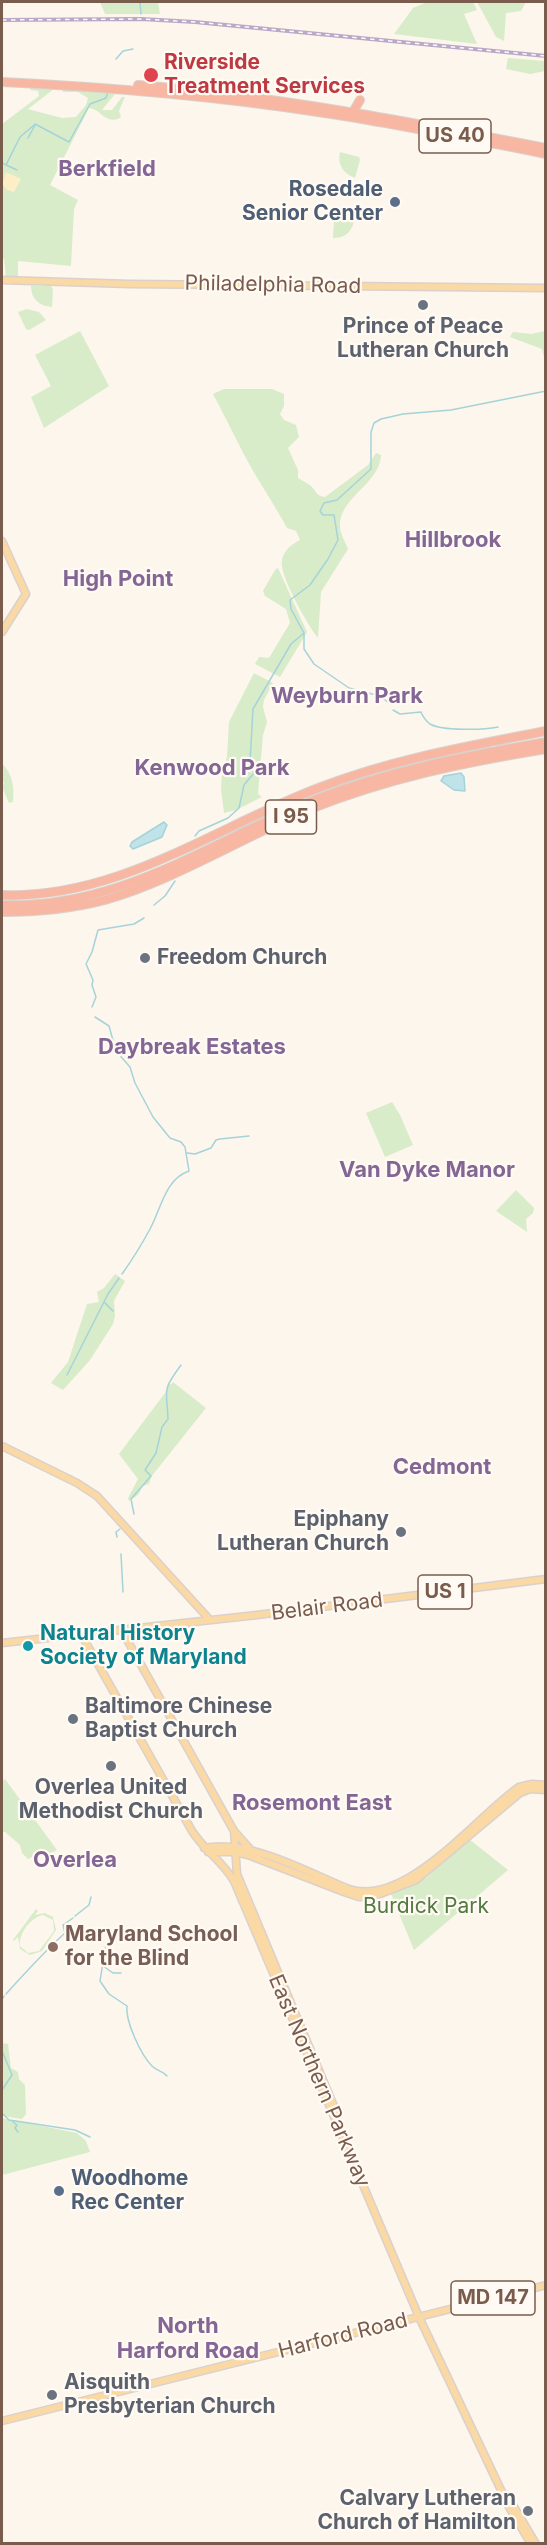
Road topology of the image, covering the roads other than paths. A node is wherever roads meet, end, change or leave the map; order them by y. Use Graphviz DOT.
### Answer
graph roads {
  1 [pos="2,77"];
  2 [pos="2,82"];
  3 [pos="360,100"];
  4 [pos="354,112"];
  5 [pos="546,148"];
  6 [pos="546,154"];
  7 [pos="2,280"];
  8 [pos="546,288"];
  9 [pos="2,541"];
  10 [pos="2,632"];
  11 [pos="546,731"];
  12 [pos="546,740"];
  13 [pos="546,749"];
  14 [pos="2,895"];
  15 [pos="2,903"];
  16 [pos="2,912"];
  17 [pos="2,1446"];
  18 [pos="546,1579"];
  19 [pos="210,1620"];
  20 [pos="121,1629"];
  21 [pos="81,1634"];
  22 [pos="2,1643"];
  23 [pos="546,1785"];
  24 [pos="546,1790"];
  25 [pos="234,1831"];
  26 [pos="235,1849"];
  27 [pos="206,1850"];
  28 [pos="251,1850"];
  29 [pos="268,1956"];
  30 [pos="546,2285"];
  31 [pos="420,2316"];
  32 [pos="2,2421"];
  33 [pos="491,2464"];
  34 [pos="531,2544"];
  35 [pos="536,2544"];
  1 -- 4 [label="highway, US 40"];
  2 -- 6 [label="highway, US 40"];
  3 -- 4 [label="highway"];
  4 -- 5 [label="highway, US 40"];
  7 -- 8 [label="main road, Philadelphia Road"];
  9 -- 10 [label="main road"];
  11 -- 14 [label="highway, I 95"];
  12 -- 15 [label="highway"];
  13 -- 16 [label="highway, I 95"];
  17 -- 19 [label="main road"];
  18 -- 19 [label="main road, Belair Road / US 1"];
  19 -- 20 [label="main road, Belair Road / US 1"];
  20 -- 21 [label="main road, Belair Road / US 1"];
  20 -- 25 [label="main road"];
  21 -- 22 [label="main road, Belair Road / US 1"];
  21 -- 27 [label="main road, East Northern Parkway"];
  23 -- 28 [label="main road"];
  24 -- 26 [label="main road"];
  25 -- 26 [label="main road, East Northern Parkway"];
  25 -- 28 [label="main road"];
  26 -- 27 [label="main road"];
  26 -- 28 [label="main road"];
  26 -- 29 [label="main road, East Northern Parkway"];
  27 -- 29 [label="main road, East Northern Parkway"];
  29 -- 31 [label="main road, East Northern Parkway"];
  30 -- 31 [label="main road, Harford Road / MD 147"];
  31 -- 32 [label="main road, Harford Road / MD 147"];
  31 -- 33 [label="main road, East Northern Parkway"];
  33 -- 34 [label="main road, East Northern Parkway"];
  33 -- 35 [label="main road, East Northern Parkway"];
}
